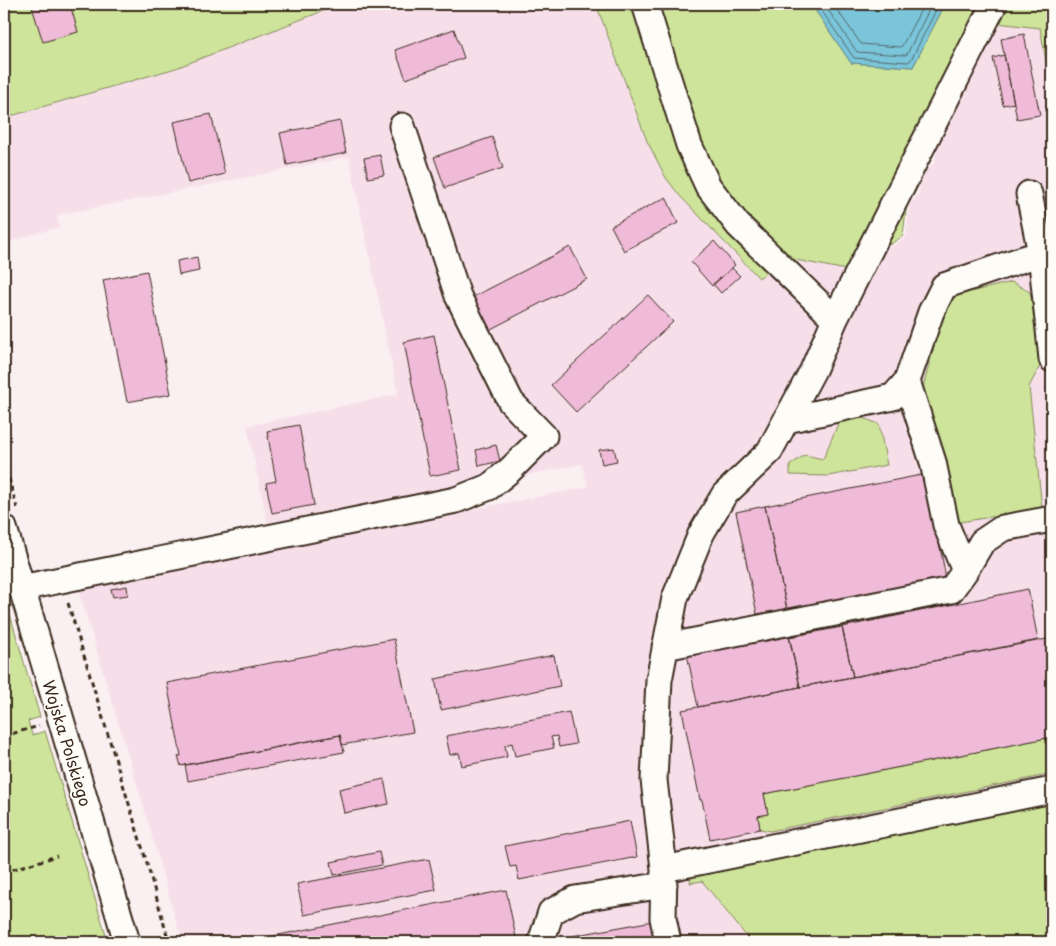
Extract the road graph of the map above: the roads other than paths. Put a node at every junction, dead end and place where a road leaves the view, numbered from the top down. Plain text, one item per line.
1 (645, 4) edge
2 (994, 4) edge
3 (402, 126) dead end
4 (1029, 194) dead end
5 (1041, 253) junction
6 (835, 319) junction
7 (1052, 359) edge
8 (908, 381) junction
9 (786, 420) junction
10 (1052, 519) edge
11 (10, 528) edge
12 (965, 571) junction
13 (22, 588) junction
14 (665, 647) junction
15 (1052, 790) edge
16 (664, 877) junction
17 (128, 942) edge
18 (541, 942) edge
19 (668, 942) edge

1 - 6 street
2 - 6 street
3 - 13 street
4 - 5 street
5 - 7 street
5 - 8 street
6 - 9 street
8 - 9 street
8 - 12 street
9 - 14 street
10 - 12 street
11 - 13 street, Wojska Polskiego
12 - 14 street
13 - 17 street, Wojska Polskiego
14 - 16 street
15 - 16 street
16 - 18 street
16 - 19 street

